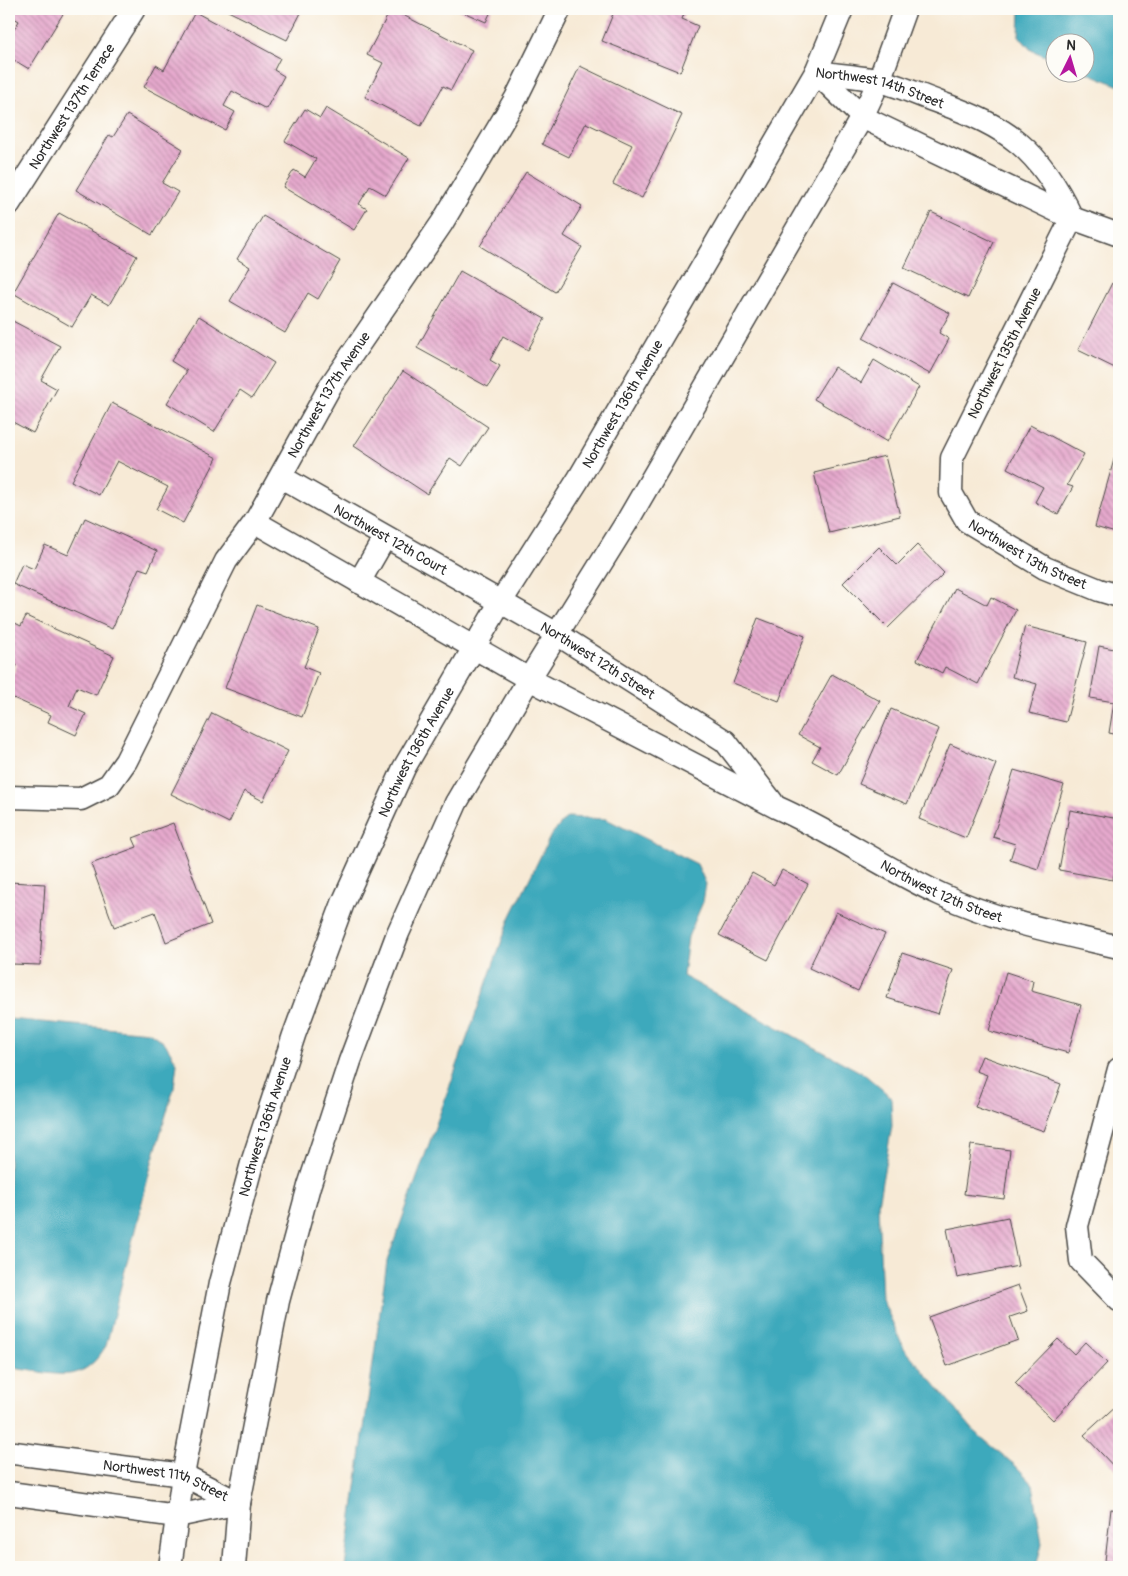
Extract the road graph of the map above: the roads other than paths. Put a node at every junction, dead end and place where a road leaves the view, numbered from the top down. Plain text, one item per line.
1 (134, 9) edge
2 (560, 9) edge
3 (842, 9) edge
4 (905, 9) edge
5 (816, 72) junction
6 (879, 81) junction
7 (862, 117) junction
8 (9, 204) edge
9 (1072, 218) junction
10 (1119, 235) edge
11 (281, 478) junction
12 (951, 493) joint
13 (255, 522) junction
14 (386, 537) junction
15 (359, 582) junction
16 (1119, 596) edge
17 (500, 603) junction
18 (557, 634) junction
19 (474, 648) junction
20 (529, 679) junction
21 (9, 797) edge
22 (776, 807) junction
23 (1119, 947) edge
24 (1119, 1069) edge
25 (1119, 1300) edge
26 (9, 1454) edge
27 (183, 1475) junction
28 (9, 1493) edge
29 (239, 1503) junction
30 (177, 1516) junction
31 (170, 1567) edge
32 (234, 1567) edge

1 - 8 street, Northwest 137th Terrace
2 - 11 street, Northwest 137th Avenue
3 - 5 street, Northwest 136th Avenue
4 - 6 street
5 - 6 street, Northwest 14th Street
5 - 7 street, Northwest 14th Street
5 - 17 street, Northwest 136th Avenue
6 - 7 street
6 - 9 street, Northwest 14th Street
7 - 9 street, Northwest 14th Street
7 - 18 street
9 - 10 street, Northwest 14th Street
9 - 12 street, Northwest 135th Avenue
11 - 13 street, Northwest 137th Avenue
11 - 14 street, Northwest 12th Court
12 - 16 street, Northwest 13th Street
13 - 15 street
13 - 21 street, Northwest 137th Avenue
14 - 15 street
14 - 17 street, Northwest 12th Court
15 - 19 street
17 - 18 street, Northwest 12th Street
17 - 19 street, Northwest 136th Avenue
18 - 20 street
18 - 22 street, Northwest 12th Street
19 - 20 street, Northwest 12th Street
19 - 27 street, Northwest 136th Avenue
20 - 22 street, Northwest 12th Street
20 - 29 street
22 - 23 street, Northwest 12th Street
24 - 25 street
26 - 27 street, Northwest 11th Street
27 - 29 street, Northwest 11th Street
27 - 30 street, Northwest 136th Avenue
28 - 30 street, Northwest 11th Street
29 - 30 street, Northwest 11th Street
29 - 32 street
30 - 31 street, Northwest 136th Avenue

